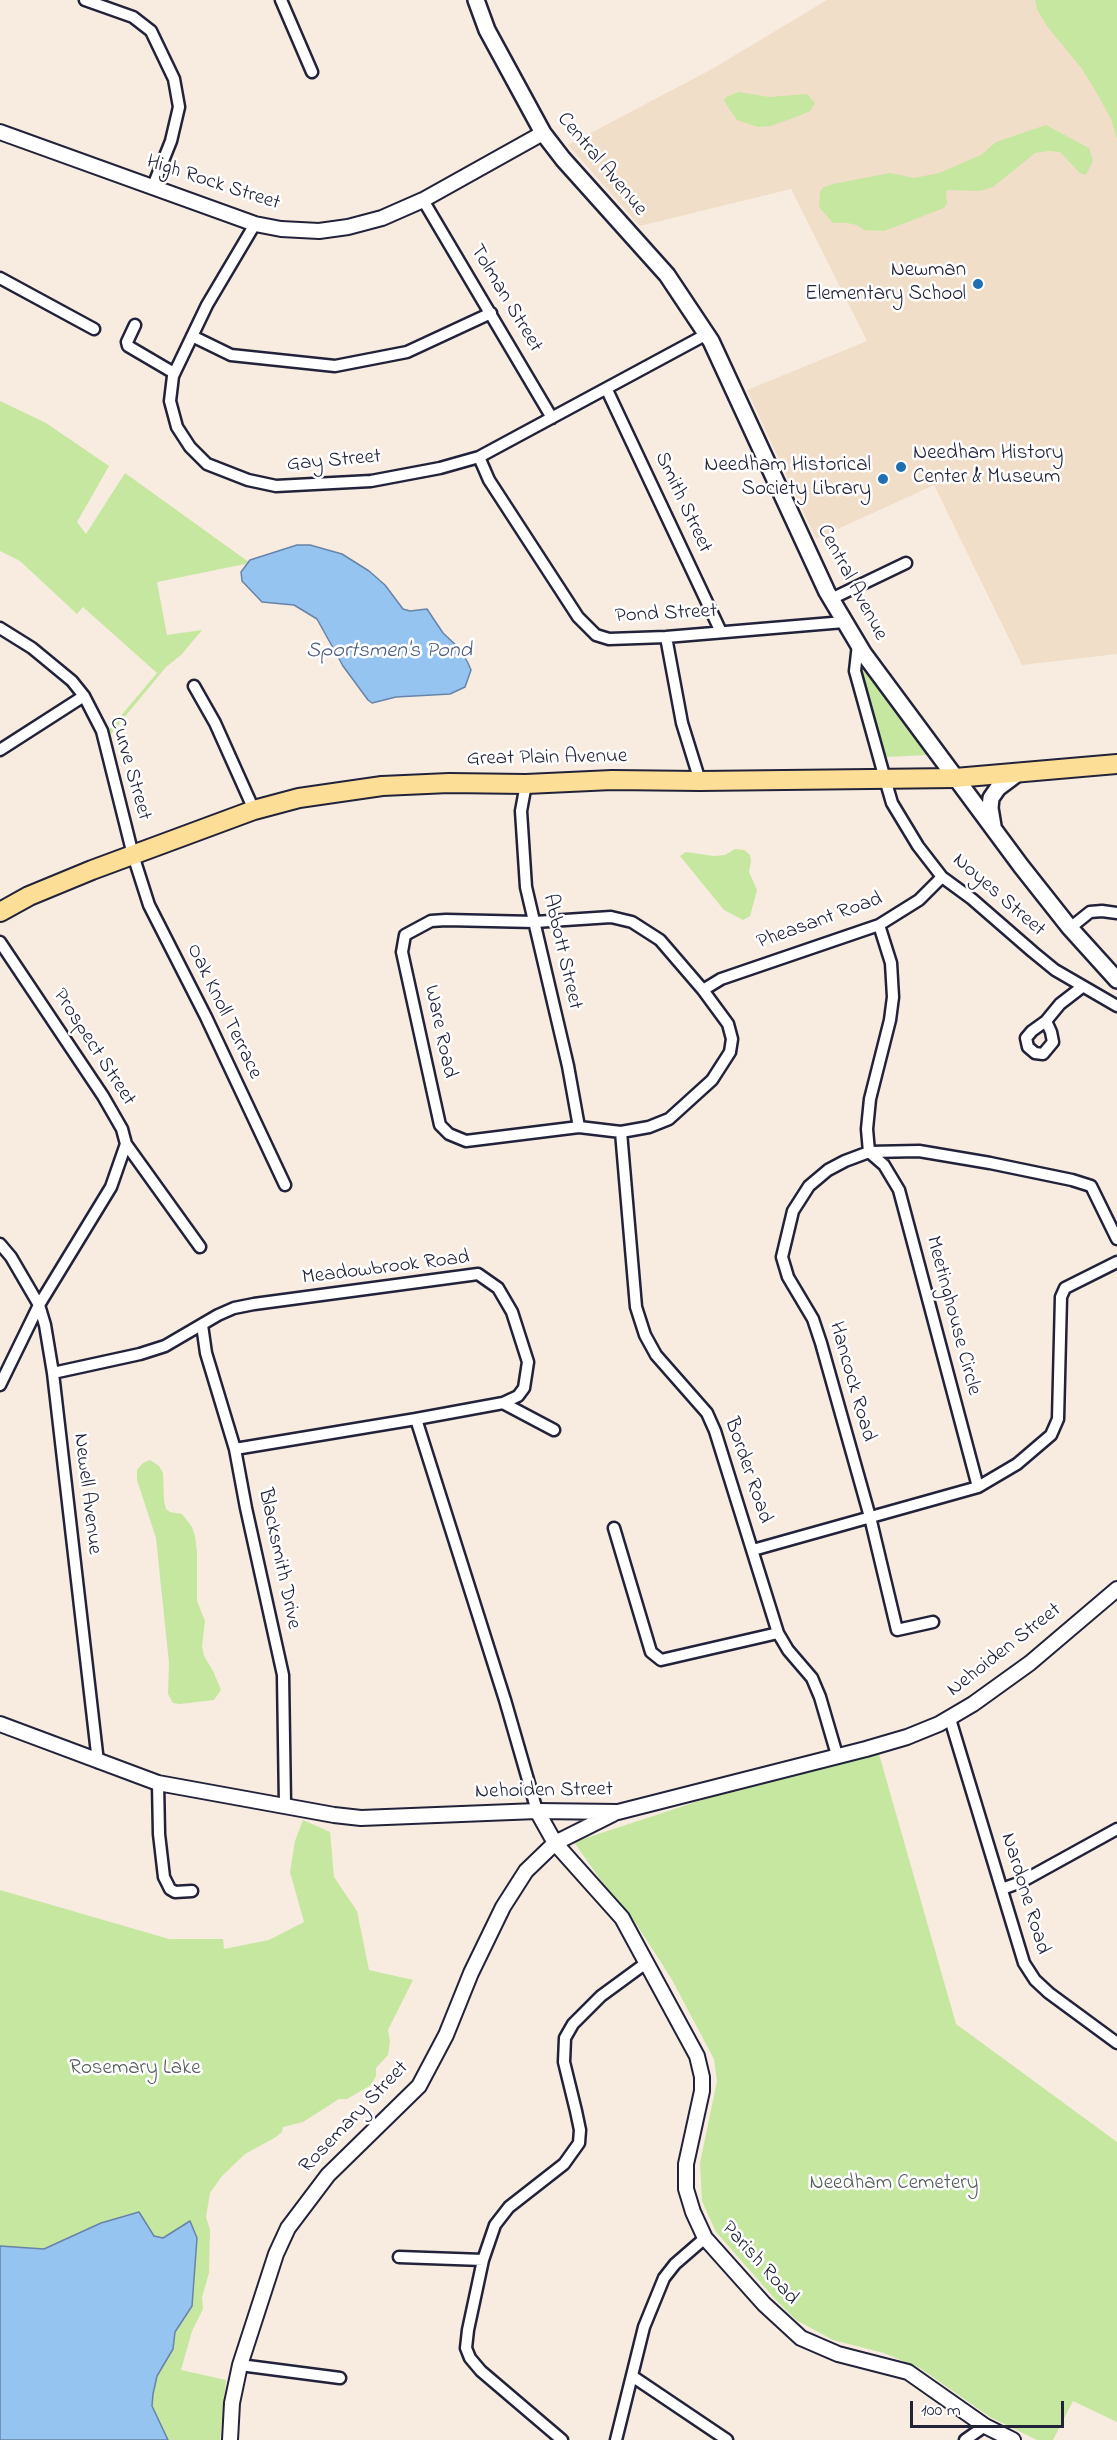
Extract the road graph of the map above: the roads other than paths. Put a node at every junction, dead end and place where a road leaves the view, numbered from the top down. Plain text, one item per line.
1 (85, 0) edge
2 (281, 0) edge
3 (476, 0) edge
4 (312, 72) dead end
5 (0, 132) edge
6 (543, 134) junction
7 (153, 186) junction
8 (423, 200) junction
9 (255, 224) junction
10 (0, 278) edge
11 (491, 313) junction
12 (135, 325) dead end
13 (94, 329) dead end
14 (707, 334) junction
15 (192, 336) junction
16 (174, 373) junction
17 (608, 390) junction
18 (552, 418) junction
19 (479, 457) junction
20 (906, 563) dead end
21 (831, 599) junction
22 (844, 622) junction
23 (0, 628) edge
24 (721, 632) junction
25 (666, 637) junction
26 (858, 644) junction
27 (194, 686) dead end
28 (84, 696) junction
29 (0, 750) edge
30 (1117, 764) edge
31 (1018, 773) junction
32 (955, 778) junction
33 (885, 779) junction
34 (700, 781) junction
35 (526, 784) junction
36 (254, 810) junction
37 (993, 829) junction
38 (133, 855) junction
39 (942, 877) junction
40 (0, 912) edge
41 (1117, 914) edge
42 (535, 922) junction
43 (879, 925) junction
44 (1070, 928) junction
45 (0, 942) edge
46 (1117, 981) edge
47 (1082, 987) junction
48 (703, 990) junction
49 (1117, 1006) edge
50 (1046, 1021) dead end
51 (579, 1127) junction
52 (621, 1132) junction
53 (126, 1144) junction
54 (869, 1152) junction
55 (285, 1185) dead end
56 (1117, 1239) edge
57 (0, 1244) edge
58 (200, 1247) dead end
59 (1117, 1262) edge
60 (39, 1305) junction
61 (202, 1325) junction
62 (53, 1373) junction
63 (0, 1385) edge
64 (502, 1403) junction
65 (416, 1419) junction
66 (554, 1430) dead end
67 (235, 1449) junction
68 (978, 1487) junction
69 (870, 1517) junction
70 (614, 1528) dead end
71 (753, 1550) junction
72 (1117, 1589) edge
73 (933, 1622) dead end
74 (778, 1633) junction
75 (950, 1719) junction
76 (0, 1724) edge
77 (837, 1755) junction
78 (98, 1762) junction
79 (158, 1783) junction
80 (285, 1805) junction
81 (537, 1811) junction
82 (618, 1812) junction
83 (1117, 1829) edge
84 (555, 1843) junction
85 (1002, 1889) junction
86 (192, 1891) dead end
87 (646, 1963) junction
88 (1117, 2043) edge
89 (705, 2238) junction
90 (399, 2258) dead end
91 (483, 2260) junction
92 (240, 2365) junction
93 (632, 2376) junction
94 (340, 2378) dead end
95 (985, 2426) junction
96 (230, 2440) edge
97 (562, 2440) edge
98 (616, 2440) edge
99 (727, 2440) edge
100 (965, 2440) edge
101 (1013, 2440) edge

1 - 7 street
2 - 4 street
3 - 6 main road, Central Avenue
5 - 7 street, High Rock Street
6 - 8 street, High Rock Street
6 - 14 main road, Central Avenue
7 - 9 street, High Rock Street
8 - 9 street, High Rock Street
8 - 11 street, Tolman Street
9 - 15 street, Gay Street
10 - 13 street
11 - 15 street
11 - 18 street, Tolman Street
12 - 16 street
14 - 17 street, Gay Street
14 - 21 main road, Central Avenue
15 - 16 street, Gay Street
16 - 19 street, Gay Street
17 - 18 street, Gay Street
17 - 24 street, Smith Street
18 - 19 street, Gay Street
19 - 25 street, Pond Street
20 - 21 street
21 - 22 main road, Central Avenue
22 - 24 street, Pond Street
22 - 26 main road, Central Avenue
23 - 28 street, Curve Street
24 - 25 street, Pond Street
25 - 34 street
26 - 32 main road, Central Avenue
26 - 33 street, Noyes Street
27 - 36 street
28 - 29 street
28 - 38 street, Curve Street
30 - 31 main road, Great Plain Avenue
31 - 32 main road, Great Plain Avenue
31 - 37 main road
32 - 33 main road, Great Plain Avenue
32 - 37 main road, Central Avenue
33 - 34 main road, Great Plain Avenue
33 - 39 street, Noyes Street
34 - 35 main road, Great Plain Avenue
35 - 36 main road, Great Plain Avenue
35 - 42 street, Abbott Street
36 - 38 main road, Great Plain Avenue
37 - 44 main road, Central Avenue
38 - 40 main road, Great Plain Avenue
38 - 55 street, Oak Knoll Terrace
39 - 43 street, Pheasant Road
39 - 47 street, Noyes Street
41 - 44 street
42 - 48 street
42 - 51 street, Abbott Street
42 - 51 street, Ware Road
43 - 48 street, Pheasant Road
43 - 54 street
44 - 46 main road, Central Avenue
45 - 53 street, Prospect Street
47 - 49 street, Noyes Street
47 - 50 street
48 - 52 street
51 - 52 street
52 - 71 street, Border Road
53 - 58 street, Prospect Street
53 - 60 street
54 - 56 street
54 - 68 street, Meetinghouse Circle
54 - 69 street, Hancock Road
57 - 60 street, Newell Avenue
59 - 68 street
60 - 62 street, Newell Avenue
60 - 63 street
61 - 62 street, Meadowbrook Road
61 - 64 street, Meadowbrook Road
61 - 67 street, Blacksmith Drive
62 - 78 street, Newell Avenue
64 - 65 street, Meadowbrook Road
64 - 66 street
65 - 67 street, Meadowbrook Road
65 - 81 street
67 - 80 street, Blacksmith Drive
68 - 69 street
69 - 71 street
69 - 73 street, Hancock Road
70 - 74 street
71 - 74 street, Border Road
72 - 75 street, Nehoiden Street
74 - 77 street, Border Road
75 - 77 street, Nehoiden Street
75 - 85 street, Nardone Road
76 - 78 street, Nehoiden Street
77 - 82 street, Nehoiden Street
78 - 79 street, Nehoiden Street
79 - 80 street, Nehoiden Street
79 - 86 street
80 - 81 street, Nehoiden Street
81 - 82 street, Nehoiden Street
81 - 84 street, Parish Road
82 - 84 street, Rosemary Street
83 - 85 street
84 - 87 street, Parish Road
84 - 92 street, Rosemary Street
85 - 88 street, Nardone Road
87 - 89 street, Parish Road
87 - 91 street
89 - 93 street
89 - 95 street, Parish Road
90 - 91 street
91 - 97 street
92 - 94 street
92 - 96 street, Rosemary Street
93 - 98 street
93 - 99 street
95 - 100 street
95 - 101 street, Parish Road

